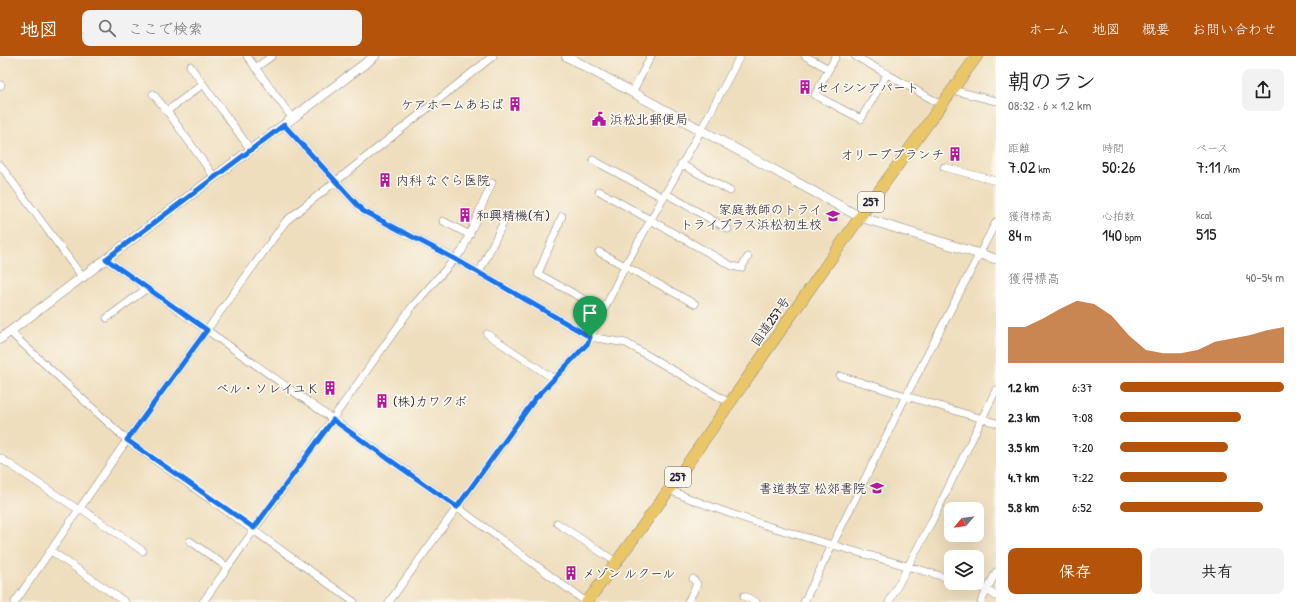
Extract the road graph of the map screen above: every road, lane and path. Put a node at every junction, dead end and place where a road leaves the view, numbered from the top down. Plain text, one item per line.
1 (247, 56) edge
2 (272, 56) edge
3 (493, 56) edge
4 (651, 56) edge
5 (740, 56) edge
6 (805, 56) edge
7 (836, 56) edge
8 (856, 56) edge
9 (372, 57) edge
10 (974, 57) edge
11 (571, 58) edge
12 (190, 66) dead end
13 (255, 68) junction
14 (829, 69) junction
15 (887, 74) junction
16 (203, 84) junction
17 (952, 90) junction
18 (632, 93) junction
19 (153, 94) dead end
20 (996, 101) edge
21 (942, 105) junction
22 (167, 111) junction
23 (293, 119) junction
24 (284, 125) junction
25 (701, 130) junction
26 (251, 150) junction
27 (593, 160) dead end
28 (682, 164) junction
29 (1, 167) edge
30 (944, 167) dead end
31 (215, 178) junction
32 (996, 181) edge
33 (335, 182) junction
34 (492, 183) dead end
35 (599, 191) dead end
36 (730, 191) dead end
37 (663, 195) junction
38 (507, 215) dead end
39 (562, 216) dead end
40 (860, 217) junction
41 (650, 220) junction
42 (443, 221) dead end
43 (996, 222) edge
44 (728, 229) dead end
45 (470, 236) junction
46 (600, 252) dead end
47 (979, 254) junction
48 (748, 257) dead end
49 (106, 259) junction
50 (455, 259) junction
51 (996, 259) edge
52 (625, 266) junction
53 (479, 273) junction
54 (83, 278) junction
55 (146, 289) junction
56 (695, 304) dead end
57 (604, 310) junction
58 (107, 318) dead end
59 (207, 330) junction
60 (10, 332) junction
61 (487, 334) dead end
62 (590, 337) junction
63 (0, 339) edge
64 (840, 376) dead end
65 (554, 379) junction
66 (996, 390) edge
67 (906, 396) junction
68 (730, 403) junction
69 (982, 419) junction
70 (333, 420) junction
71 (996, 423) edge
72 (127, 440) junction
73 (0, 458) edge
74 (669, 490) junction
75 (457, 507) junction
76 (80, 509) junction
77 (557, 523) dead end
78 (254, 528) junction
79 (190, 540) dead end
80 (833, 545) junction
81 (52, 551) junction
82 (143, 551) dead end
83 (616, 562) junction
84 (907, 565) junction
85 (227, 567) junction
86 (996, 572) edge
87 (944, 577) edge
88 (694, 579) dead end
89 (984, 589) edge
90 (987, 590) junction
91 (744, 596) dead end
92 (996, 596) edge
93 (116, 599) edge
94 (15, 602) edge
95 (125, 602) edge
96 (203, 602) edge
97 (354, 602) edge
98 (389, 602) edge
99 (586, 602) edge
100 (688, 602) edge
101 (756, 602) edge
102 (804, 602) edge
103 (889, 602) edge
104 (981, 602) edge

1 - 13 street
2 - 13 street
3 - 33 street
4 - 18 street
5 - 25 street
6 - 14 street
7 - 14 street
8 - 15 street
9 - 23 street
10 - 17 highway, 国道257号 / 257
11 - 18 street
12 - 16 street
13 - 23 street
14 - 15 street
15 - 21 street
16 - 22 street
16 - 26 street
17 - 20 street
17 - 21 highway, 国道257号 / 257
18 - 25 street
19 - 22 street
21 - 40 highway, 国道257号 / 257
22 - 31 street
23 - 24 street
24 - 26 street
24 - 33 street
25 - 28 street
25 - 40 street
26 - 31 street
27 - 37 street
28 - 36 street
28 - 37 street
29 - 54 street
30 - 32 street
31 - 49 street
33 - 50 street
33 - 59 street
34 - 45 street
35 - 41 street
37 - 41 street
37 - 44 street
38 - 53 street
39 - 57 street
40 - 47 street
40 - 68 highway, 国道257号 / 257
41 - 48 street
41 - 52 street
42 - 45 street
43 - 47 street
45 - 50 street
46 - 52 street
47 - 51 street
47 - 67 street
49 - 54 street
49 - 55 street
50 - 53 street
50 - 70 street
52 - 56 street
52 - 57 street
53 - 62 street
54 - 60 street
55 - 58 street
55 - 59 street
57 - 62 street
59 - 70 street
59 - 72 street
60 - 63 street
60 - 72 street
61 - 65 street
62 - 65 street
62 - 68 street
64 - 67 street
65 - 75 street
66 - 69 street
67 - 69 street
67 - 80 street
68 - 74 highway, 国道257号 / 257
69 - 71 street
69 - 84 street
70 - 75 street
70 - 78 street
72 - 76 street
72 - 78 street
73 - 76 street
74 - 80 street
74 - 83 highway, 国道257号 / 257
75 - 98 street
75 - 99 street
76 - 81 street
76 - 82 street
77 - 83 street
78 - 85 street
78 - 97 street
79 - 85 street
80 - 84 street
80 - 102 street
81 - 93 street
81 - 94 street
83 - 99 highway, 国道257号 / 257
84 - 87 street
84 - 103 street
85 - 96 street
86 - 90 street
88 - 100 street
89 - 90 street
90 - 92 street
90 - 104 street
91 - 101 street
93 - 95 street

